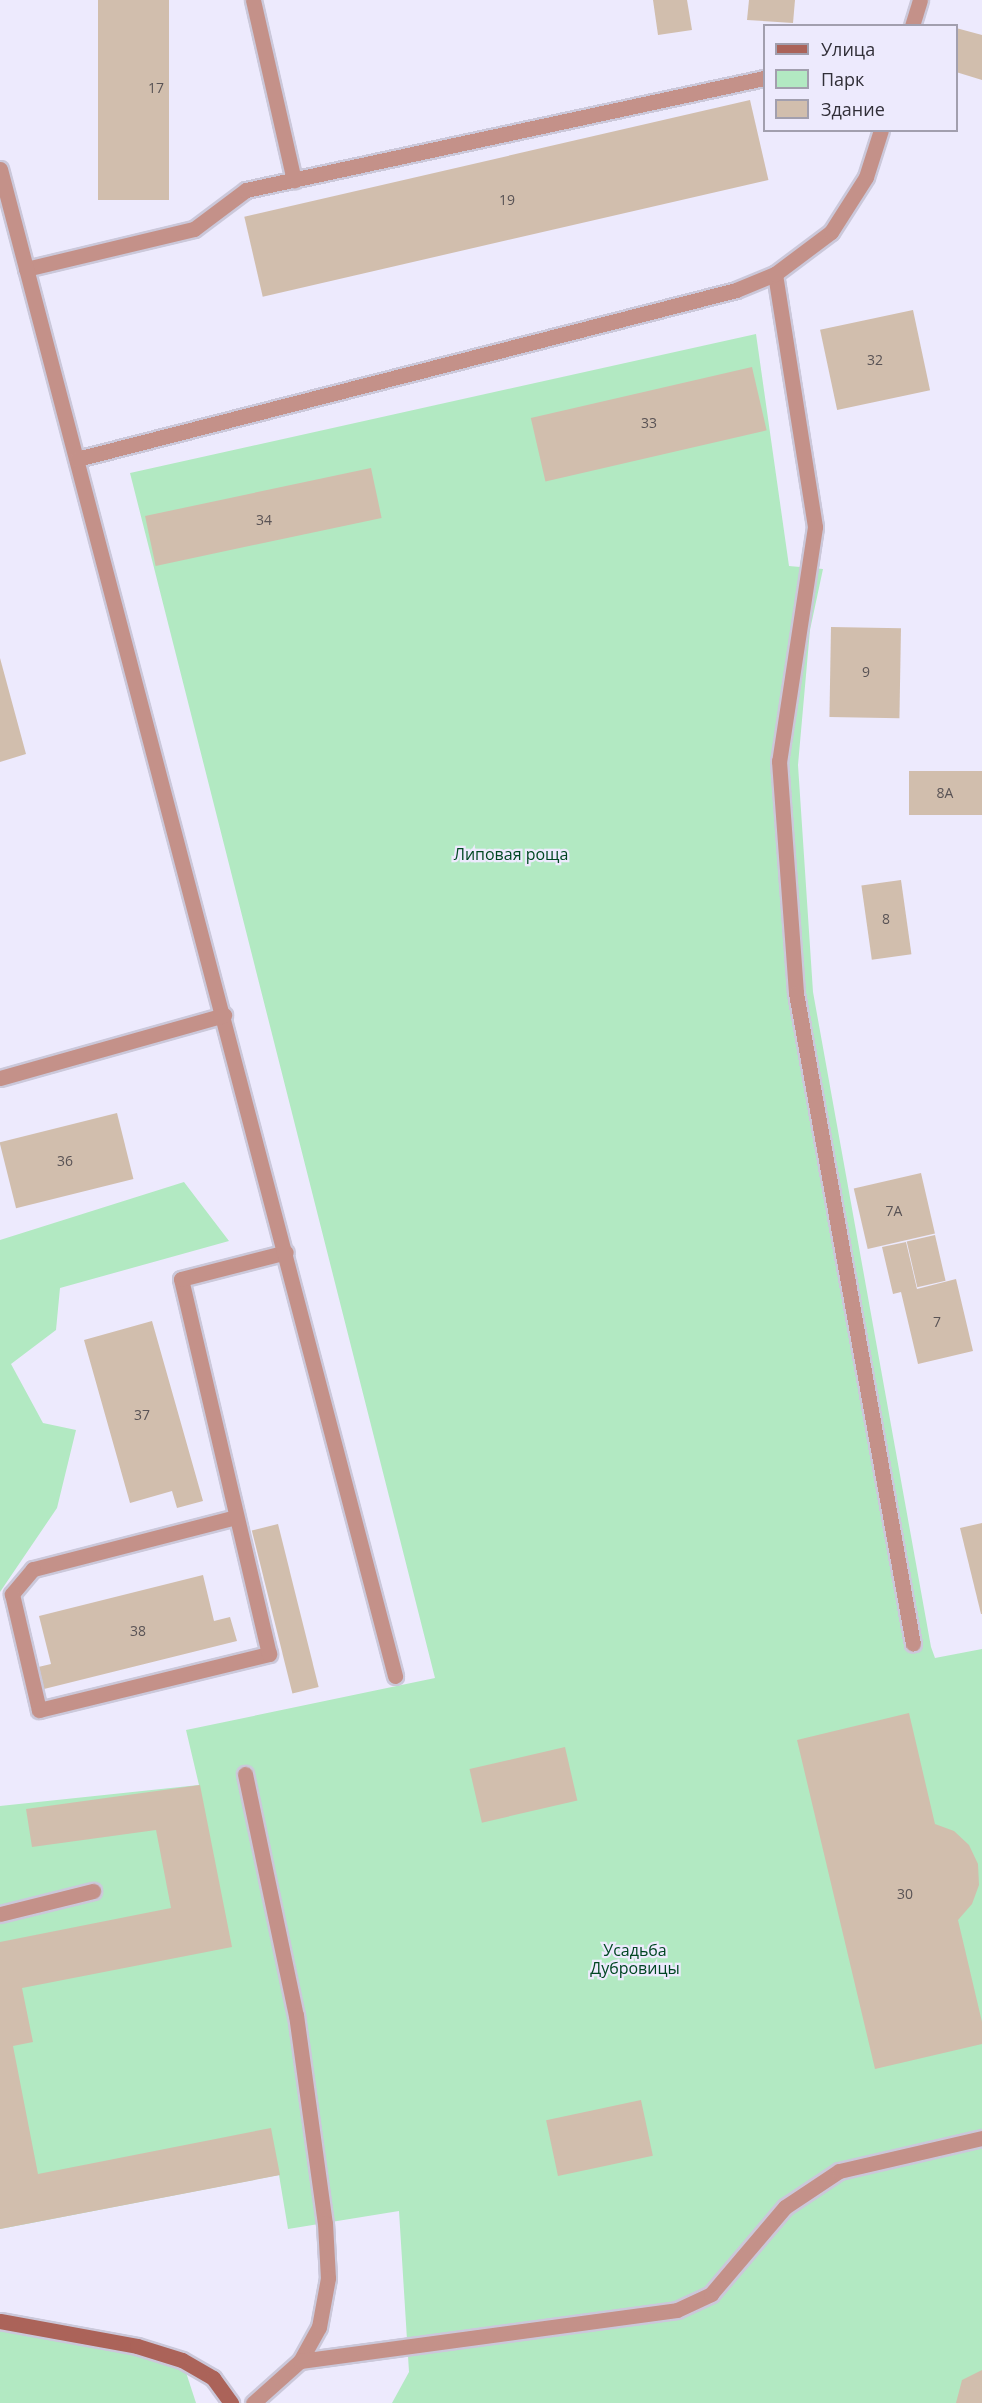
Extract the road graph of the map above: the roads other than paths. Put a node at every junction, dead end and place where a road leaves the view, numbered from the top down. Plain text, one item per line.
1 (253, 0) edge
2 (920, 0) edge
3 (913, 24) edge
4 (763, 78) edge
5 (879, 132) edge
6 (0, 169) edge
7 (294, 180) junction
8 (26, 269) junction
9 (775, 274) junction
10 (77, 459) junction
11 (224, 1016) junction
12 (0, 1078) edge
13 (286, 1252) junction
14 (237, 1517) junction
15 (913, 1644) dead end
16 (395, 1676) dead end
17 (245, 1774) dead end
18 (93, 1891) dead end
19 (0, 1914) edge
20 (982, 2138) edge
21 (0, 2322) edge
22 (300, 2361) junction
23 (231, 2403) edge
24 (253, 2403) edge

1 - 7 street
2 - 3 street
4 - 7 street
5 - 9 street
6 - 8 street
7 - 8 street
8 - 10 street
9 - 10 street
9 - 15 street
10 - 11 street
11 - 12 street
11 - 13 street
13 - 14 street
13 - 16 street
14 - 14 street
17 - 22 street
18 - 19 street
20 - 22 street
21 - 23 main road
22 - 24 street

